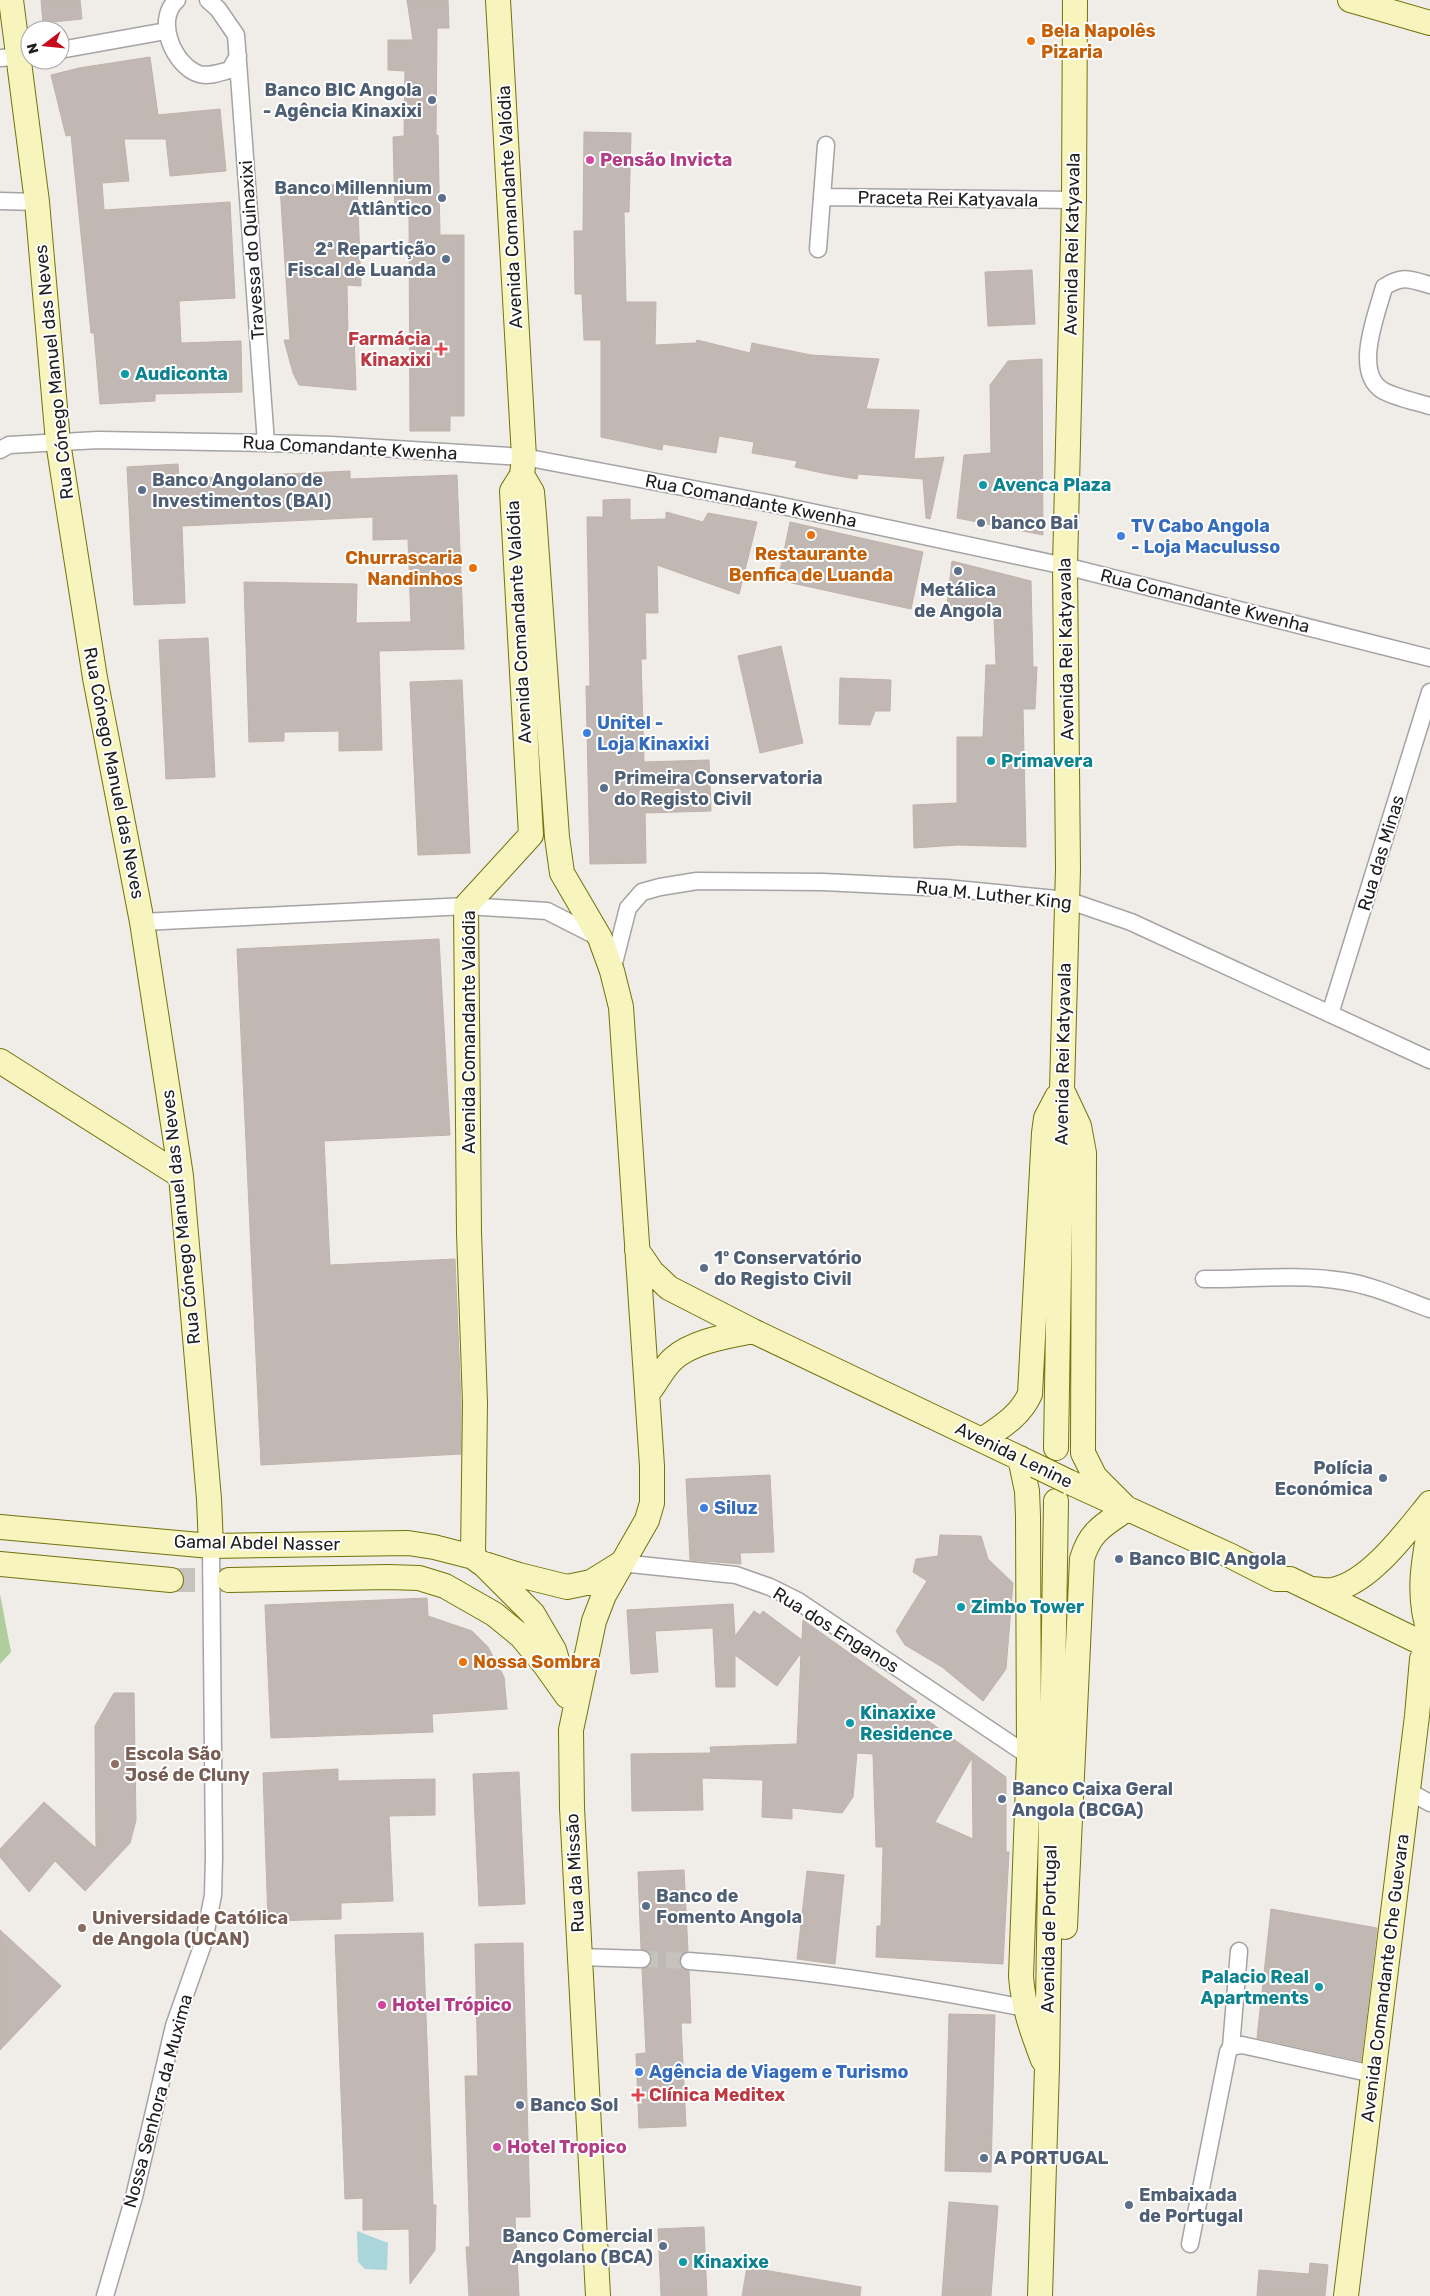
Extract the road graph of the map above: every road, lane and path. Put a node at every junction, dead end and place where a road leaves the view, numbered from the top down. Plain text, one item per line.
1 (11, 0) edge
2 (177, 0) edge
3 (208, 0) edge
4 (498, 0) edge
5 (1075, 0) edge
6 (1350, 0) edge
7 (1430, 23) edge
8 (166, 31) junction
9 (70, 48) edge
10 (238, 56) junction
11 (16, 57) edge
12 (826, 145) dead end
13 (822, 197) junction
14 (1074, 200) junction
15 (0, 201) edge
16 (37, 202) junction
17 (818, 249) dead end
18 (1430, 285) edge
19 (1430, 406) edge
20 (58, 442) junction
21 (266, 443) junction
22 (0, 450) edge
23 (523, 466) junction
24 (1065, 566) junction
25 (1430, 658) edge
26 (1430, 692) edge
27 (1067, 900) junction
28 (466, 906) junction
29 (142, 922) junction
30 (600, 938) junction
31 (612, 971) junction
32 (1330, 1014) junction
33 (1430, 1060) edge
34 (0, 1061) edge
35 (1062, 1089) junction
36 (181, 1176) junction
37 (637, 1250) junction
38 (1204, 1279) dead end
39 (1430, 1310) edge
40 (753, 1331) junction
41 (648, 1393) junction
42 (982, 1440) junction
43 (1056, 1448) dead end
44 (1028, 1462) junction
45 (652, 1466) joint
46 (1056, 1501) dead end
47 (1430, 1503) edge
48 (1127, 1509) junction
49 (0, 1516) edge
50 (0, 1527) edge
51 (1430, 1527) edge
52 (211, 1538) junction
53 (477, 1560) junction
54 (621, 1563) junction
55 (0, 1564) edge
56 (1276, 1579) junction
57 (171, 1580) tunnel mouth
58 (229, 1580) tunnel mouth
59 (1311, 1589) junction
60 (1430, 1634) edge
61 (1427, 1656) edge
62 (567, 1696) junction
63 (571, 1730) junction
64 (1029, 1756) junction
65 (1408, 1791) junction
66 (1430, 1803) edge
67 (1240, 1951) dead end
68 (579, 1957) junction
69 (642, 1960) tunnel mouth
70 (688, 1961) tunnel mouth
71 (1025, 2008) junction
72 (1230, 2047) junction
73 (1047, 2067) junction
74 (1373, 2074) junction
75 (1190, 2244) dead end
76 (105, 2296) edge
77 (598, 2296) edge
78 (1040, 2296) edge
79 (1346, 2296) edge

1 - 11 main road, Rua Cónego Manuel das Neves
2 - 8 street
3 - 10 street, Travessa do Quinaxixi
4 - 23 main road, Avenida Comandante Valódia
5 - 14 main road, Avenida Rei Katyavala
6 - 7 main road
8 - 9 street
8 - 10 street
10 - 21 street, Travessa do Quinaxixi
11 - 16 main road, Rua Cónego Manuel das Neves
12 - 13 street
13 - 14 street, Praceta Rei Katyavala
13 - 17 street
14 - 24 main road, Avenida Rei Katyavala
15 - 16 street
16 - 20 main road, Rua Cónego Manuel das Neves
18 - 19 street
20 - 21 street, Rua Comandante Kwenha
20 - 22 street, Rua Comandante Kwenha
20 - 29 main road, Rua Cónego Manuel das Neves
21 - 23 street, Rua Comandante Kwenha
23 - 24 street, Rua Comandante Kwenha
23 - 28 main road, Avenida Comandante Valódia
23 - 30 main road, Avenida Comandante Valódia
24 - 25 street, Rua Comandante Kwenha
24 - 27 main road, Avenida Rei Katyavala
26 - 32 street, Rua das Minas
27 - 31 street, Rua M. Luther King
27 - 32 street, Rua M. Luther King
27 - 35 main road, Avenida Rei Katyavala
28 - 29 street
28 - 30 street
28 - 53 main road, Avenida Comandante Valódia
29 - 36 main road, Rua Cónego Manuel das Neves
30 - 31 main road, Avenida Comandante Valódia
31 - 37 main road, Avenida Comandante Valódia
32 - 33 street, Rua M. Luther King
34 - 36 main road
35 - 42 main road
35 - 43 main road, Avenida Rei Katyavala
35 - 48 main road
36 - 52 main road, Rua Cónego Manuel das Neves
37 - 40 main road, Avenida Lenine
37 - 41 main road, Avenida Comandante Valódia
38 - 39 street
40 - 41 main road
40 - 42 main road, Avenida Lenine
41 - 45 main road, Avenida Comandante Valódia
42 - 44 main road, Avenida Lenine
44 - 48 main road, Avenida Lenine, bridge
44 - 64 main road
45 - 54 main road, Rua da Missão
46 - 73 main road, Avenida de Portugal
47 - 59 main road
48 - 56 main road, Avenida Lenine
48 - 73 main road
49 - 52 main road, Gamal Abdel Nasser
50 - 52 main road, Gamal Abdel Nasser
51 - 60 main road
52 - 53 main road, Gamal Abdel Nasser
52 - 76 street, Nossa Senhora da Muxima
53 - 54 main road, Gamal Abdel Nasser
53 - 62 main road, Gamal Abdel Nasser
54 - 63 main road, Rua da Missão
54 - 64 street, Rua dos Enganos
55 - 57 main road
56 - 59 main road, Avenida Lenine
56 - 61 main road, Avenida Lenine
58 - 62 main road, Gamal Abdel Nasser
59 - 61 main road, Avenida Lenine
61 - 65 main road, Avenida Comandante Che Guevara
62 - 63 main road, Gamal Abdel Nasser
63 - 68 main road, Rua da Missão
64 - 71 main road
65 - 66 street
65 - 74 main road, Avenida Comandante Che Guevara
67 - 72 street
68 - 69 street
68 - 77 main road, Rua da Missão
70 - 71 street
71 - 73 main road
72 - 74 street
72 - 75 street
73 - 78 main road, Avenida de Portugal
74 - 79 main road, Avenida Comandante Che Guevara

